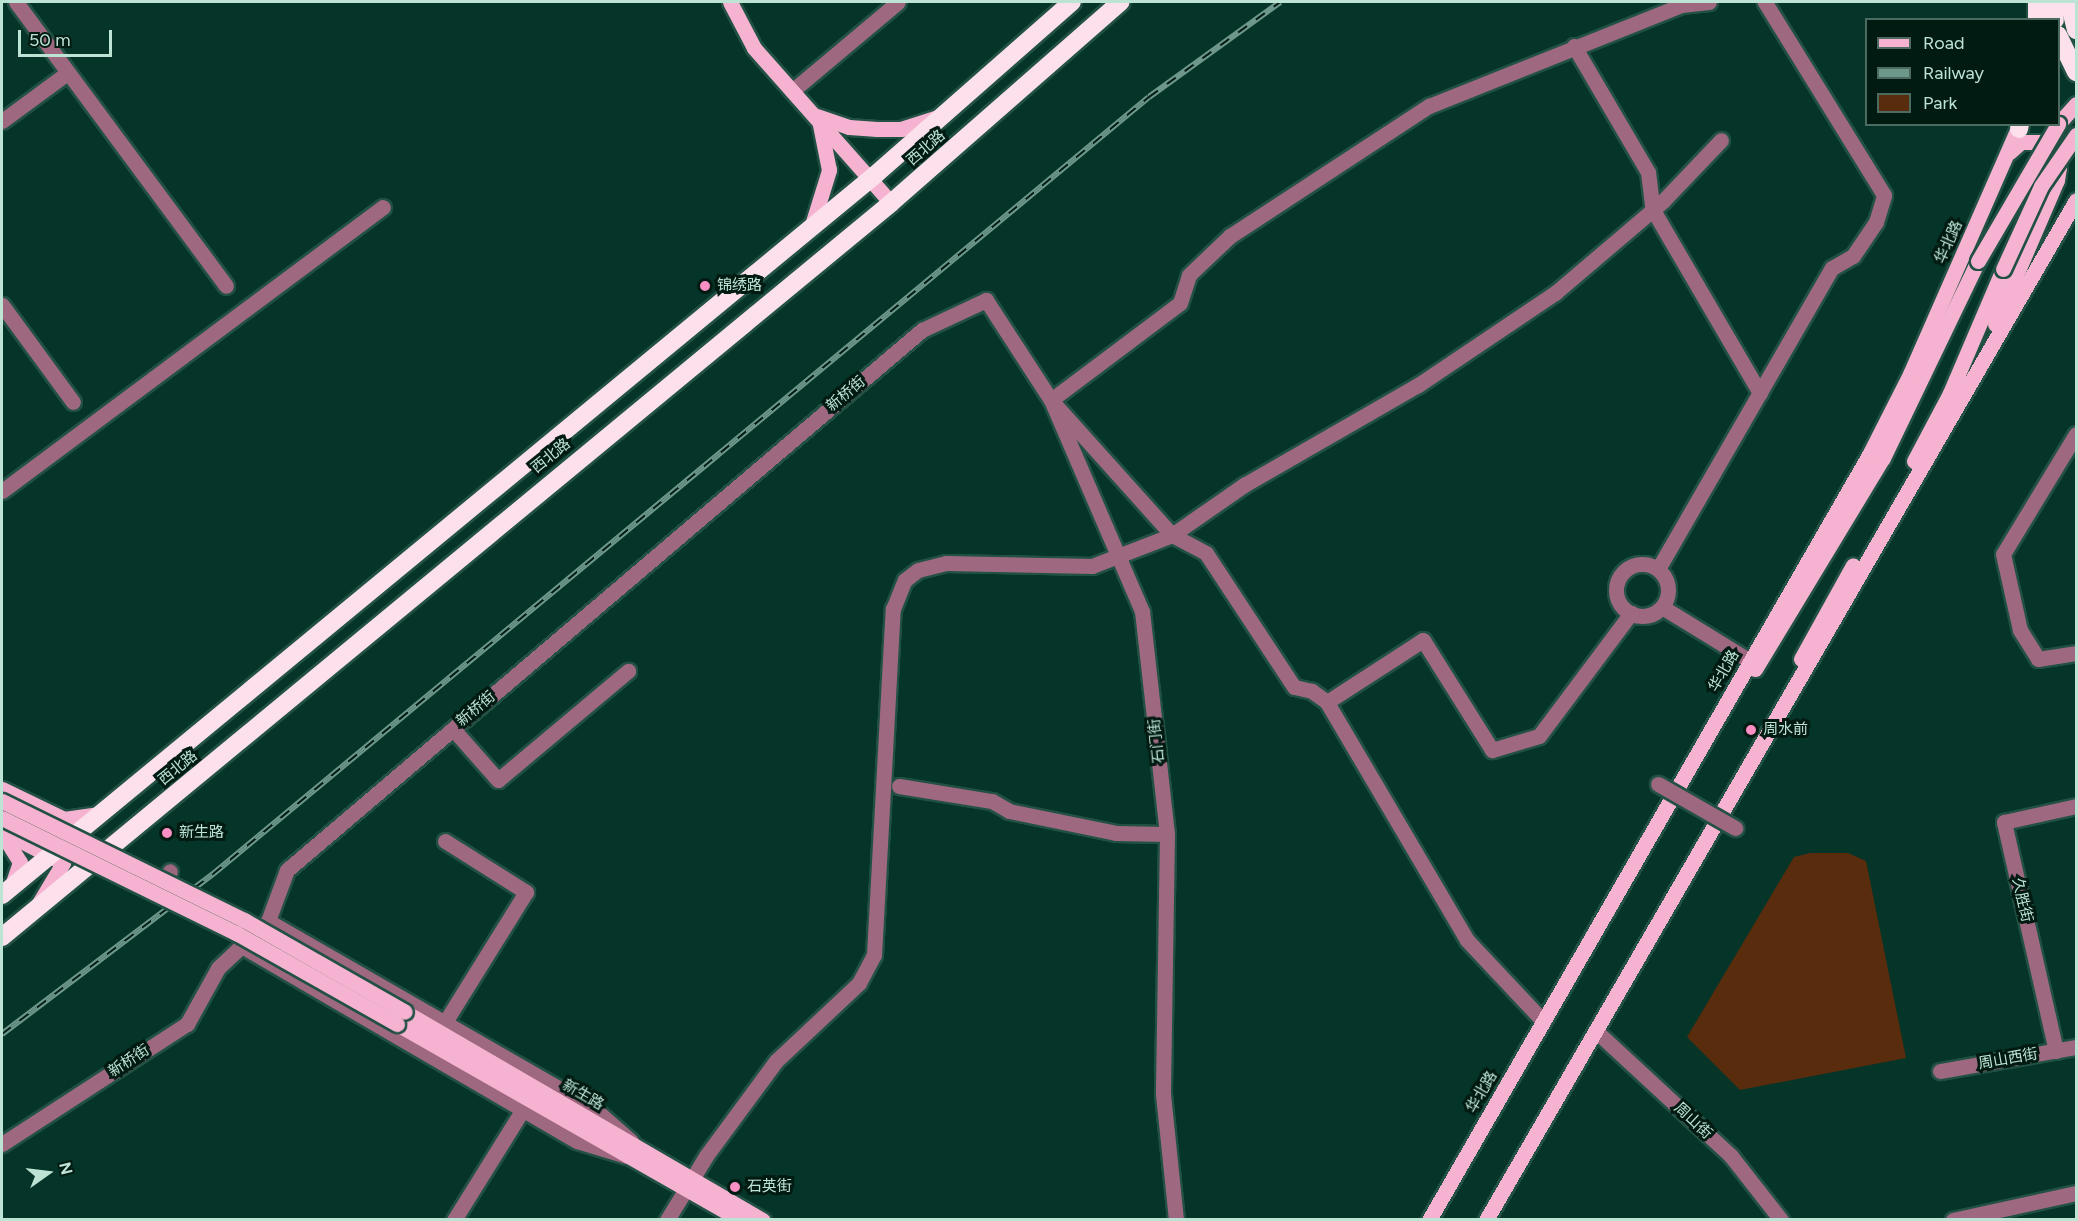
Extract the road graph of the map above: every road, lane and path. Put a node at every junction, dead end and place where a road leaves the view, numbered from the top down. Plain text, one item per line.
1 (16, 2) edge
2 (730, 2) edge
3 (898, 2) edge
4 (1072, 2) edge
5 (1121, 2) edge
6 (1709, 2) edge
7 (1765, 2) edge
8 (2037, 2) edge
9 (2058, 12) edge
10 (2076, 30) edge
11 (2060, 39) edge
12 (1574, 46) junction
13 (2076, 72) edge
14 (67, 73) junction
15 (792, 91) junction
16 (2076, 104) edge
17 (817, 116) junction
18 (942, 116) junction
19 (2, 121) edge
20 (2060, 122) edge
21 (2020, 126) edge
22 (2057, 126) edge
23 (2076, 135) edge
24 (1721, 140) dead end
25 (2006, 157) junction
26 (870, 178) junction
27 (2076, 200) edge
28 (891, 202) junction
29 (383, 207) dead end
30 (1653, 210) junction
31 (812, 225) junction
32 (226, 286) dead end
33 (986, 300) joint
34 (2, 305) edge
35 (1967, 390) junction
36 (1760, 393) junction
37 (1051, 400) junction
38 (73, 402) dead end
39 (2076, 434) edge
40 (2, 491) edge
41 (1172, 535) junction
42 (1119, 557) junction
43 (1658, 569) junction
44 (1662, 607) junction
45 (1631, 613) junction
46 (2076, 653) edge
47 (1750, 661) junction
48 (628, 671) dead end
49 (1327, 702) junction
50 (1785, 704) junction
51 (1723, 708) junction
52 (453, 729) junction
53 (1658, 784) dead end
54 (899, 786) dead end
55 (2, 789) edge
56 (2, 801) edge
57 (2076, 806) edge
58 (103, 812) junction
59 (2, 818) edge
60 (64, 819) junction
61 (1736, 828) dead end
62 (2, 832) edge
63 (1167, 834) junction
64 (78, 836) junction
65 (445, 841) dead end
66 (56, 859) junction
67 (81, 871) junction
68 (6, 891) edge
69 (37, 908) junction
70 (229, 908) dead end
71 (268, 921) junction
72 (2, 937) edge
73 (240, 945) junction
74 (401, 1018) junction
75 (1543, 1021) junction
76 (445, 1022) junction
77 (1596, 1031) junction
78 (2076, 1047) edge
79 (2056, 1051) junction
80 (1940, 1071) dead end
81 (523, 1109) junction
82 (2, 1144) edge
83 (634, 1152) junction
84 (689, 1184) junction
85 (2076, 1193) edge
86 (454, 1220) edge
87 (667, 1220) edge
88 (740, 1220) edge
89 (763, 1220) edge
90 (1176, 1220) edge
91 (1429, 1220) edge
92 (1486, 1220) edge
93 (1781, 1220) edge
94 (1953, 1220) edge

1 - 14 street
2 - 15 main road
3 - 15 street
4 - 18 highway, 西北路
5 - 28 highway, 西北路
6 - 12 street
7 - 36 street
8 - 9 highway
9 - 10 highway
11 - 13 highway
12 - 30 street
12 - 37 street
14 - 19 street
14 - 32 street
15 - 17 main road
16 - 20 main road
17 - 18 main road
17 - 26 main road
17 - 31 main road
18 - 26 highway, 西北路
21 - 25 main road, 华北路
22 - 51 main road, bridge
23 - 50 main road, bridge
24 - 30 street
25 - 35 main road
25 - 47 main road, 华北路
26 - 28 main road
26 - 31 highway, 西北路
27 - 35 main road
28 - 67 highway, 西北路
29 - 40 street
30 - 36 street
30 - 41 street
31 - 58 highway, 西北路
33 - 37 street, 石门街
33 - 52 street, 新桥街
34 - 38 street
35 - 50 main road
36 - 43 street
37 - 41 street
37 - 42 street, 石门街
39 - 46 street
41 - 42 street
41 - 49 street
42 - 63 street, 石门街
42 - 84 street
43 - 44 street
43 - 45 street
44 - 45 street
44 - 47 street
45 - 49 street
47 - 51 main road, 华北路
48 - 52 street
49 - 75 street
50 - 77 main road
51 - 75 main road, 华北路
52 - 71 street, 新桥街
53 - 61 street, bridge
54 - 63 street
55 - 60 main road
56 - 74 main road, 新生路, bridge
57 - 79 street, 久胜街
58 - 60 main road
58 - 64 highway, 西北路
59 - 74 main road, 新生路, bridge
60 - 64 main road
62 - 66 main road
62 - 68 main road
63 - 90 street, 石门街
64 - 66 highway, 西北路
64 - 70 street, bridge
65 - 76 street
66 - 67 main road
66 - 68 highway, 西北路
66 - 69 main road
67 - 69 highway, 西北路
69 - 72 highway, 西北路
71 - 73 street, 新桥街
71 - 76 street
73 - 81 street
73 - 82 street, 新桥街
74 - 83 main road, 新生路
75 - 91 main road, 华北路
76 - 83 street
77 - 92 main road
77 - 93 street, 周山街
78 - 79 street, 周山西街
79 - 80 street, 周山西街
81 - 83 street
81 - 86 street
83 - 84 main road, 新生路
84 - 87 street
84 - 88 main road, 新生路
84 - 89 main road, 新生路
85 - 94 street

